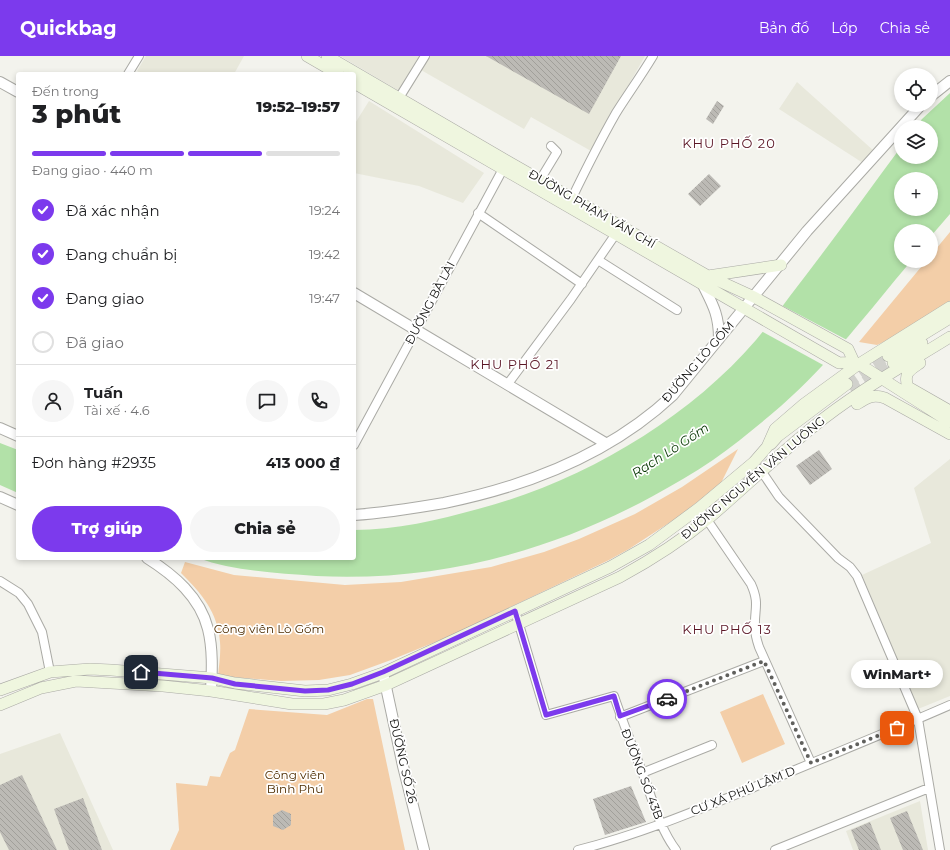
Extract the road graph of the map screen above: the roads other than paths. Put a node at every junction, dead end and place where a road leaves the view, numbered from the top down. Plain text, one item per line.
1 (139, 56) edge
2 (307, 56) edge
3 (327, 56) edge
4 (425, 56) edge
5 (653, 56) edge
6 (129, 72) edge
7 (335, 72) edge
8 (354, 72) edge
9 (356, 73) edge
10 (950, 81) edge
11 (0, 82) edge
12 (356, 84) edge
13 (938, 90) edge
14 (16, 91) edge
15 (399, 98) junction
16 (915, 112) edge
17 (551, 146) dead end
18 (505, 165) junction
19 (540, 180) junction
20 (572, 198) junction
21 (478, 213) junction
22 (615, 235) junction
23 (598, 260) junction
24 (781, 264) junction
25 (706, 280) junction
26 (582, 284) junction
27 (356, 294) edge
28 (754, 297) junction
29 (950, 307) edge
30 (744, 308) junction
31 (677, 310) dead end
32 (950, 318) edge
33 (950, 325) edge
34 (416, 329) junction
35 (950, 337) edge
36 (719, 339) junction
37 (950, 344) edge
38 (856, 363) junction
39 (883, 379) junction
40 (507, 385) junction
41 (950, 410) edge
42 (950, 422) edge
43 (0, 428) edge
44 (950, 434) edge
45 (16, 435) edge
46 (356, 441) edge
47 (607, 444) junction
48 (767, 447) junction
49 (775, 458) junction
50 (762, 472) junction
51 (0, 498) edge
52 (16, 504) edge
53 (699, 508) junction
54 (356, 515) edge
55 (708, 519) junction
56 (150, 560) edge
57 (0, 581) edge
58 (515, 611) junction
59 (519, 624) junction
60 (764, 661) junction
61 (50, 672) junction
62 (383, 672) junction
63 (212, 678) junction
64 (386, 685) junction
65 (0, 690) edge
66 (212, 691) junction
67 (0, 705) edge
68 (950, 705) edge
69 (620, 716) junction
70 (918, 719) junction
71 (712, 745) dead end
72 (811, 763) junction
73 (642, 773) junction
74 (929, 788) junction
75 (661, 824) junction
76 (605, 847) edge
77 (424, 850) edge
78 (578, 850) edge
79 (676, 850) edge
80 (775, 850) edge
81 (940, 850) edge

1 - 6 street
2 - 7 main road
3 - 8 main road, ĐƯỜNG PHẠM VĂN CHÍ
4 - 15 street
5 - 20 street
9 - 15 main road, ĐƯỜNG PHẠM VĂN CHÍ
10 - 13 street
11 - 14 street
12 - 18 main road, ĐƯỜNG PHẠM VĂN CHÍ
15 - 18 main road, ĐƯỜNG PHẠM VĂN CHÍ
16 - 24 street, ĐƯỜNG LÒ GỐM
17 - 19 street
18 - 19 main road, ĐƯỜNG PHẠM VĂN CHÍ
18 - 21 street, ĐƯỜNG BÀ LÀI
18 - 22 main road, ĐƯỜNG PHẠM VĂN CHÍ
19 - 20 main road, ĐƯỜNG PHẠM VĂN CHÍ
20 - 25 main road, ĐƯỜNG PHẠM VĂN CHÍ
21 - 26 street
21 - 34 street, ĐƯỜNG BÀ LÀI
22 - 23 street
22 - 25 main road, ĐƯỜNG PHẠM VĂN CHÍ
23 - 26 street
23 - 31 street
24 - 25 main road
24 - 28 street, ĐƯỜNG LÒ GỐM
25 - 28 main road, ĐƯỜNG PHẠM VĂN CHÍ
25 - 30 main road, ĐƯỜNG PHẠM VĂN CHÍ
25 - 36 street
26 - 40 street
27 - 34 street
28 - 30 street, ĐƯỜNG LÒ GỐM
28 - 38 main road, ĐƯỜNG PHẠM VĂN CHÍ
29 - 38 main road, ĐƯỜNG NGUYỄN VĂN LUÔNG
30 - 36 street, ĐƯỜNG LÒ GỐM
30 - 38 main road, ĐƯỜNG PHẠM VĂN CHÍ
32 - 33 main road
34 - 40 street
34 - 46 street, ĐƯỜNG BÀ LÀI
35 - 39 main road, ĐƯỜNG NGUYỄN VĂN LUÔNG
36 - 47 street, ĐƯỜNG LÒ GỐM
37 - 41 main road
38 - 39 main road
38 - 48 main road, ĐƯỜNG NGUYỄN VĂN LUÔNG
39 - 42 main road
39 - 49 main road, ĐƯỜNG NGUYỄN VĂN LUÔNG
40 - 47 street
43 - 45 street
44 - 49 main road
47 - 54 street, ĐƯỜNG LÒ GỐM
48 - 49 main road
48 - 53 main road, ĐƯỜNG NGUYỄN VĂN LUÔNG
49 - 50 main road, ĐƯỜNG NGUYỄN VĂN LUÔNG
50 - 55 main road, ĐƯỜNG NGUYỄN VĂN LUÔNG
50 - 70 street
51 - 52 street
53 - 55 street
53 - 58 main road, ĐƯỜNG NGUYỄN VĂN LUÔNG
55 - 59 main road, ĐƯỜNG NGUYỄN VĂN LUÔNG
55 - 60 street
56 - 63 street
57 - 61 street
58 - 59 street
58 - 62 main road, ĐƯỜNG NGUYỄN VĂN LUÔNG
59 - 64 main road, ĐƯỜNG NGUYỄN VĂN LUÔNG
59 - 69 street, ĐƯỜNG SỐ 43B
60 - 69 street
60 - 72 street
61 - 63 main road, ĐƯỜNG NGUYỄN VĂN LUÔNG
61 - 65 main road, ĐƯỜNG NGUYỄN VĂN LUÔNG
62 - 63 main road, ĐƯỜNG NGUYỄN VĂN LUÔNG
62 - 64 street, ĐƯỜNG SỐ 26
63 - 66 street
64 - 66 main road, ĐƯỜNG NGUYỄN VĂN LUÔNG
64 - 77 street, ĐƯỜNG SỐ 26
66 - 67 main road, ĐƯỜNG NGUYỄN VĂN LUÔNG
68 - 70 street, CƯ XÁ PHÚ LÂM D
69 - 73 street, ĐƯỜNG SỐ 43B
70 - 72 street, CƯ XÁ PHÚ LÂM D
70 - 74 street
71 - 73 street
72 - 75 street, CƯ XÁ PHÚ LÂM D
73 - 75 street, ĐƯỜNG SỐ 43B
74 - 80 street
74 - 81 street
75 - 76 street, CƯ XÁ PHÚ LÂM D
75 - 79 street, ĐƯỜNG SỐ 43B
76 - 78 street, CƯ XÁ PHÚ LÂM D

